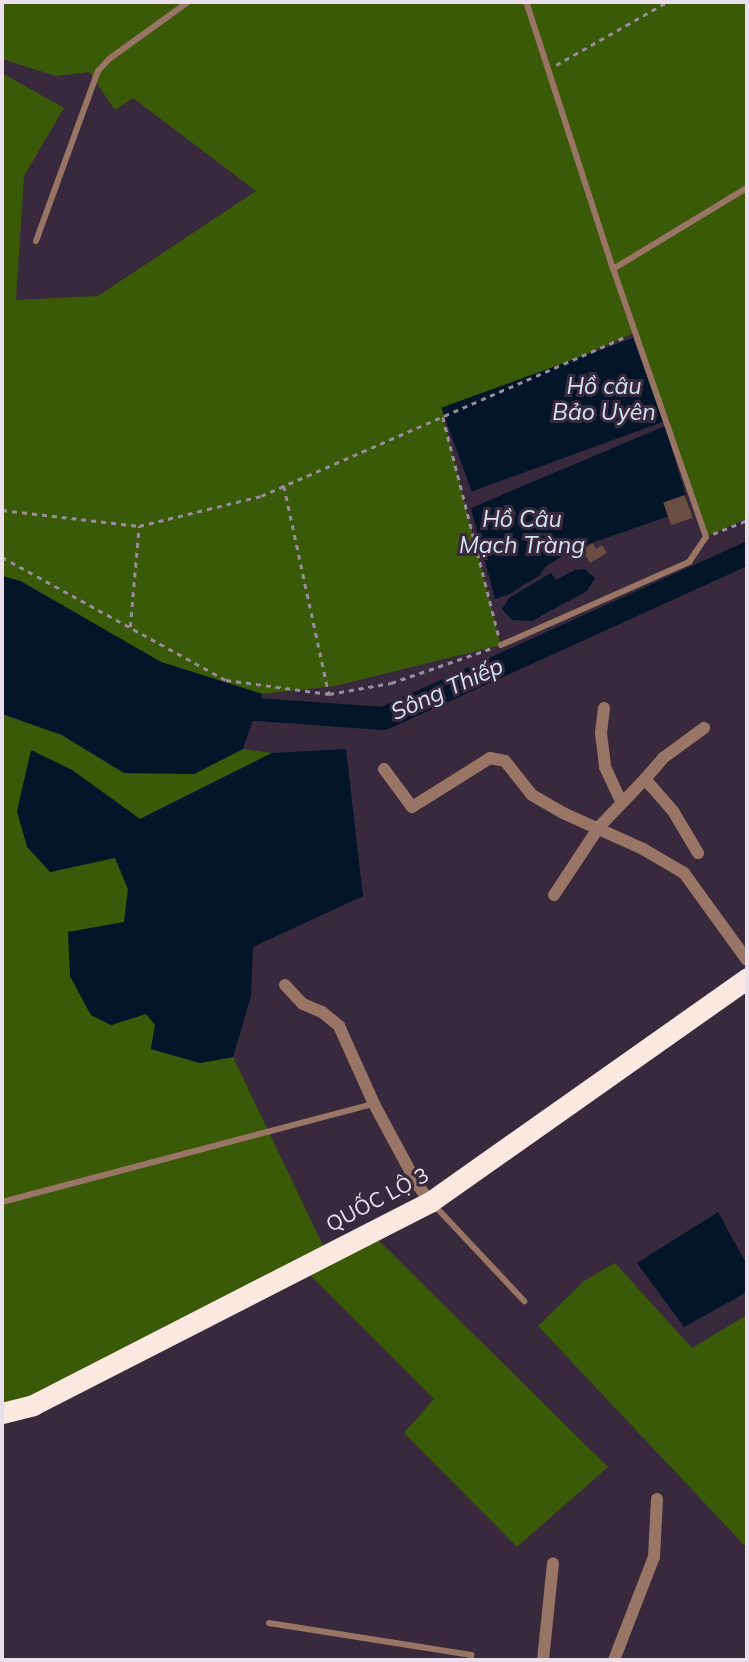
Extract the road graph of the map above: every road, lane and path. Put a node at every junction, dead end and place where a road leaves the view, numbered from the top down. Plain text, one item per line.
1 (188, 2) edge
2 (526, 2) edge
3 (667, 2) edge
4 (550, 69) junction
5 (747, 188) edge
6 (36, 241) dead end
7 (612, 269) junction
8 (634, 333) junction
9 (443, 417) junction
10 (284, 486) junction
11 (2, 510) edge
12 (747, 520) edge
13 (139, 526) junction
14 (706, 537) junction
15 (2, 557) edge
16 (130, 627) junction
17 (501, 645) junction
18 (329, 694) junction
19 (604, 708) dead end
20 (704, 727) dead end
21 (384, 769) dead end
22 (645, 779) junction
23 (621, 801) junction
24 (599, 827) junction
25 (698, 853) dead end
26 (554, 895) dead end
27 (747, 960) edge
28 (747, 978) edge
29 (285, 985) dead end
30 (374, 1104) junction
31 (2, 1202) edge
32 (430, 1202) junction
33 (524, 1301) dead end
34 (2, 1413) edge
35 (657, 1499) dead end
36 (552, 1564) dead end
37 (269, 1623) dead end
38 (471, 1660) edge
39 (543, 1660) edge
40 (614, 1660) edge

1 - 6 lane
2 - 4 lane
3 - 4 path
4 - 7 lane
5 - 7 lane
7 - 8 lane
8 - 9 path
8 - 14 lane
9 - 10 path
9 - 17 path
10 - 13 path
10 - 18 path
11 - 13 path
12 - 14 path
13 - 16 path
14 - 17 lane
15 - 16 path
16 - 18 path
17 - 18 path
19 - 23 street
20 - 22 street
21 - 24 street
22 - 23 street
22 - 25 street
23 - 24 street
24 - 26 street
24 - 27 street
28 - 32 highway, QUỐC LỘ 3
29 - 30 street
30 - 31 lane
30 - 32 street
32 - 33 lane
32 - 34 highway, QUỐC LỘ 3
35 - 40 street
36 - 39 street
37 - 38 lane

